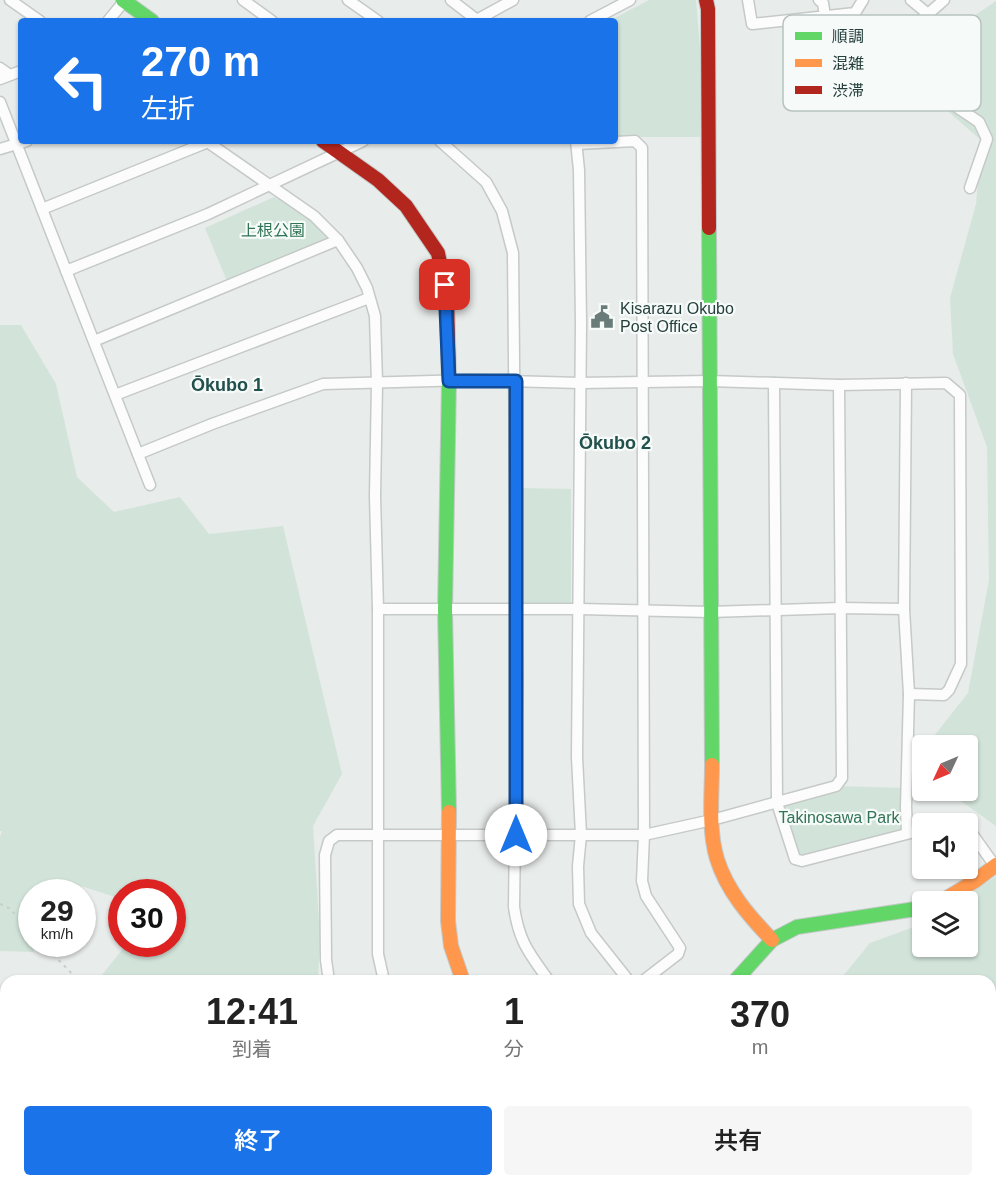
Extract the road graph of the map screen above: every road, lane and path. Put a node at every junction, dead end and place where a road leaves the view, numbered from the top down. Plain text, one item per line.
1 (10, 0) edge
2 (124, 0) edge
3 (243, 0) edge
4 (348, 0) edge
5 (451, 0) edge
6 (513, 0) edge
7 (630, 0) edge
8 (706, 0) edge
9 (748, 0) edge
10 (819, 0) edge
11 (863, 0) edge
12 (911, 0) edge
13 (944, 0) edge
14 (928, 14) joint
15 (825, 15) edge
16 (835, 15) edge
17 (36, 18) edge
18 (110, 18) edge
19 (148, 18) edge
20 (268, 18) edge
21 (374, 18) edge
22 (474, 18) edge
23 (480, 18) edge
24 (596, 18) edge
25 (783, 21) edge
26 (0, 68) edge
27 (10, 75) edge
28 (0, 102) edge
29 (963, 111) edge
30 (18, 136) edge
31 (618, 141) edge
32 (18, 144) edge
33 (22, 144) edge
34 (200, 144) edge
35 (211, 144) edge
36 (327, 144) edge
37 (357, 144) edge
38 (443, 144) edge
39 (576, 144) edge
40 (0, 149) edge
41 (340, 153) junction
42 (270, 186) junction
43 (970, 188) dead end
44 (42, 209) junction
45 (338, 240) junction
46 (66, 271) junction
47 (369, 298) junction
48 (94, 340) junction
49 (449, 381) junction
50 (516, 381) junction
51 (643, 381) junction
52 (710, 381) junction
53 (377, 383) junction
54 (580, 383) junction
55 (774, 383) junction
56 (906, 383) junction
57 (839, 385) junction
58 (115, 395) junction
59 (138, 454) junction
60 (150, 485) dead end
61 (841, 608) junction
62 (378, 609) junction
63 (515, 609) junction
64 (580, 609) junction
65 (904, 609) junction
66 (445, 610) junction
67 (643, 610) junction
68 (775, 610) junction
69 (710, 612) junction
70 (909, 694) junction
71 (777, 803) junction
72 (712, 820) junction
73 (912, 832) edge
74 (907, 833) junction
75 (450, 835) junction
76 (516, 835) junction
77 (581, 835) junction
78 (644, 835) junction
79 (377, 837) junction
80 (978, 842) edge
81 (995, 866) edge
82 (958, 891) edge
83 (0, 904) edge
84 (912, 910) edge
85 (18, 917) edge
86 (772, 940) junction
87 (56, 957) edge
88 (73, 975) edge
89 (328, 975) edge
90 (383, 975) edge
91 (461, 975) edge
92 (545, 975) edge
93 (623, 975) edge
94 (652, 975) edge
95 (740, 975) edge

1 - 17 street
2 - 18 street
2 - 19 street
3 - 20 street
4 - 21 street
5 - 22 street
6 - 23 street
7 - 24 street
8 - 52 street
9 - 25 street
10 - 15 street
11 - 16 street
12 - 14 street
13 - 14 street
26 - 27 street
28 - 30 street
29 - 43 street
31 - 51 street
32 - 40 street
33 - 44 street
34 - 44 street
35 - 42 street
36 - 41 street
37 - 41 street
38 - 50 street
39 - 54 street
41 - 42 street
41 - 49 street
42 - 45 street
42 - 46 street
44 - 46 street
45 - 47 street
45 - 48 street
46 - 48 street
47 - 53 street
47 - 58 street
48 - 58 street
49 - 50 street
49 - 53 street
49 - 66 street
50 - 54 street
50 - 63 street
51 - 52 street
51 - 54 street
51 - 67 street
52 - 55 street
52 - 69 street
53 - 59 street
53 - 62 street
54 - 64 street
55 - 57 street
55 - 68 street
56 - 57 street
56 - 65 street
56 - 70 street
57 - 61 street
58 - 59 street
59 - 60 street
61 - 65 street
61 - 68 street
61 - 71 street
62 - 66 street
62 - 79 street
63 - 64 street
63 - 66 street
63 - 76 street
64 - 67 street
64 - 77 street
65 - 70 street
66 - 75 street
67 - 69 street
67 - 78 street
68 - 69 street
68 - 71 street
69 - 72 street
70 - 74 street
71 - 72 street
71 - 74 street
72 - 78 street
72 - 86 street
73 - 74 street
75 - 76 street
75 - 79 street
75 - 91 street
76 - 77 street
76 - 92 street
77 - 78 street
77 - 93 street
78 - 94 street
79 - 89 street
79 - 90 street
80 - 81 street
81 - 82 street
83 - 85 path
84 - 86 street
86 - 95 street
87 - 88 path

